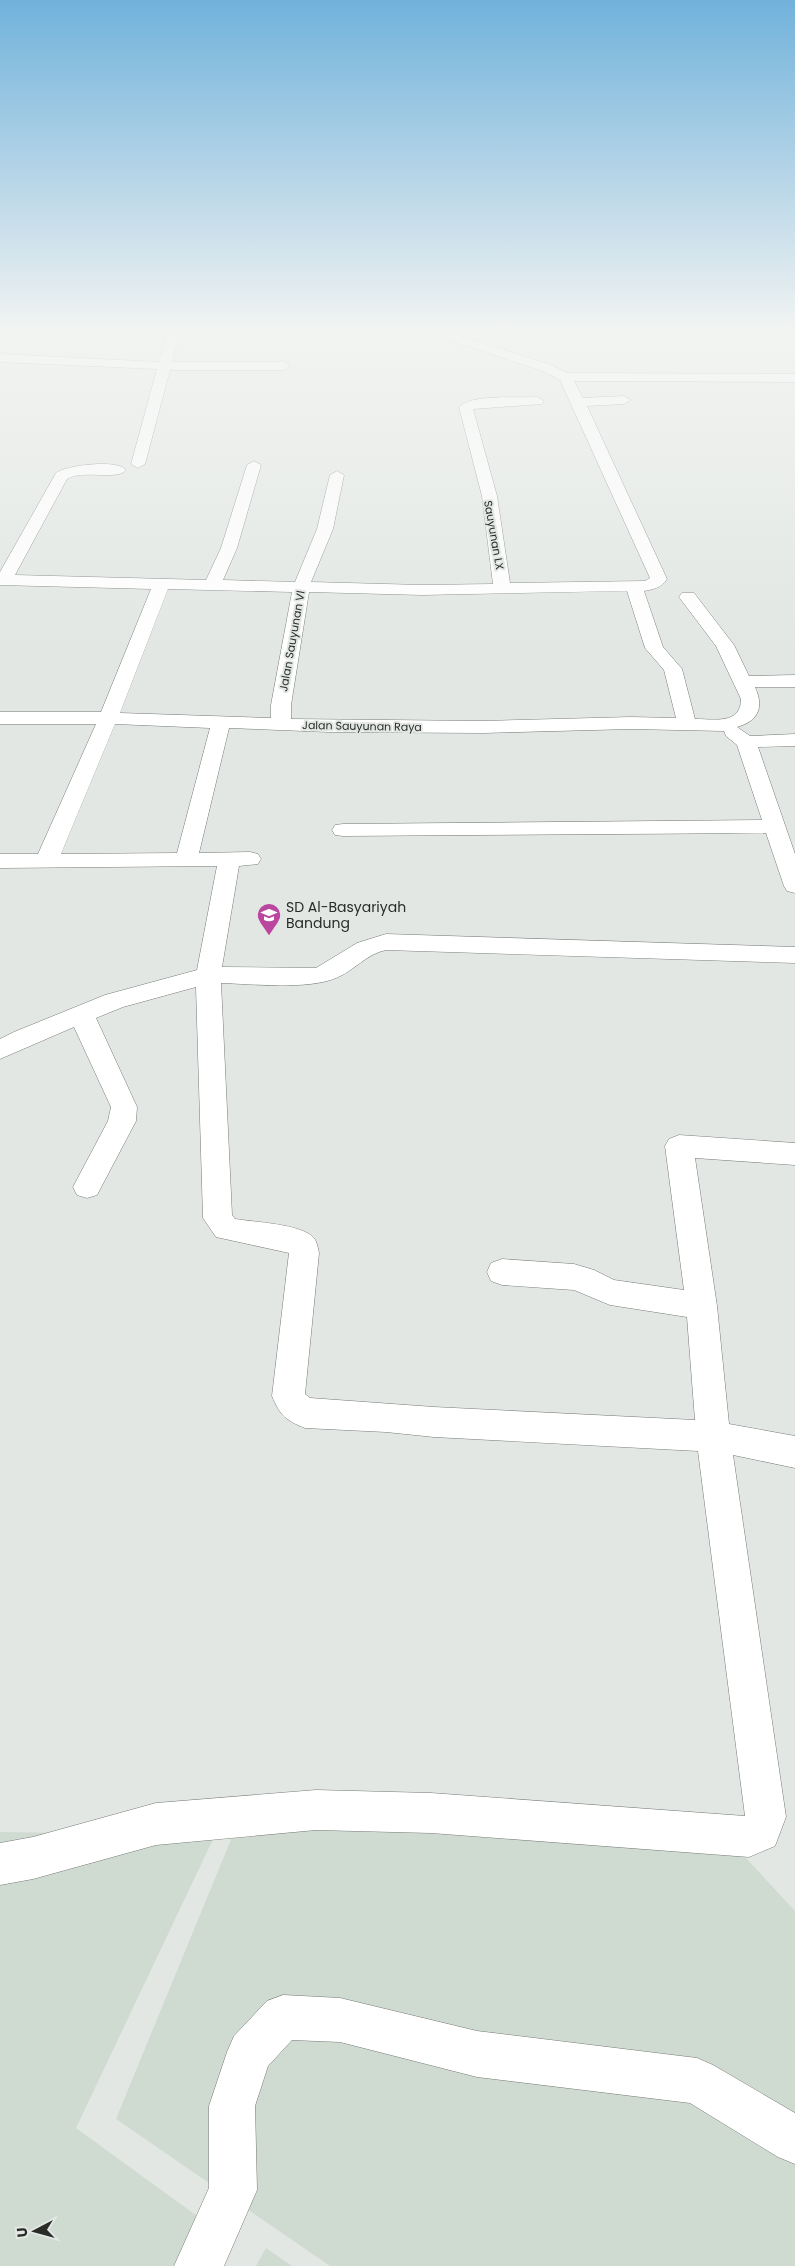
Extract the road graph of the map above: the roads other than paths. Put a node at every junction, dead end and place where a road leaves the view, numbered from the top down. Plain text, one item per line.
1 (146, 437) edge
2 (476, 437) edge
3 (594, 437) edge
4 (138, 464) dead end
5 (254, 465) dead end
6 (119, 470) dead end
7 (337, 475) dead end
8 (2, 580) edge
9 (161, 584) junction
10 (212, 585) junction
11 (634, 586) junction
12 (301, 587) junction
13 (502, 588) junction
14 (688, 597) dead end
15 (795, 681) edge
16 (742, 682) junction
17 (0, 718) edge
18 (108, 718) junction
19 (221, 722) junction
20 (281, 724) junction
21 (687, 724) junction
22 (723, 725) junction
23 (795, 740) edge
24 (746, 742) junction
25 (774, 826) junction
26 (343, 830) dead end
27 (47, 860) junction
28 (186, 860) junction
29 (0, 861) edge
30 (795, 886) edge
31 (795, 955) edge
32 (208, 975) junction
33 (82, 1014) junction
34 (0, 1050) edge
35 (795, 1154) edge
36 (87, 1187) dead end
37 (502, 1272) dead end
38 (702, 1306) junction
39 (714, 1436) junction
40 (795, 1452) edge
41 (0, 1864) edge
42 (795, 2140) edge
43 (199, 2266) edge

1 - 4 street
2 - 13 street, Sauyunan LX
3 - 11 street
5 - 10 street
6 - 8 street
7 - 12 street, Jalan Sauyunan Vl
8 - 9 street
9 - 10 street
9 - 18 street
10 - 12 street
11 - 13 street
11 - 21 street
12 - 13 street
12 - 20 street, Jalan Sauyunan Vl
14 - 16 street
15 - 16 street
16 - 22 street
17 - 18 street, Jalan Sauyunan Raya
18 - 19 street, Jalan Sauyunan Raya
18 - 27 street
19 - 20 street, Jalan Sauyunan Raya
19 - 28 street
20 - 21 street, Jalan Sauyunan Raya
21 - 22 street, Jalan Sauyunan Raya
22 - 24 street
23 - 24 street
24 - 25 street
25 - 26 street
25 - 30 street
27 - 28 street
27 - 29 street
28 - 32 street
31 - 32 street
32 - 33 street
32 - 39 street
33 - 34 street
33 - 36 street
35 - 38 street
37 - 38 street
38 - 39 street
39 - 40 street
39 - 41 street
42 - 43 street

